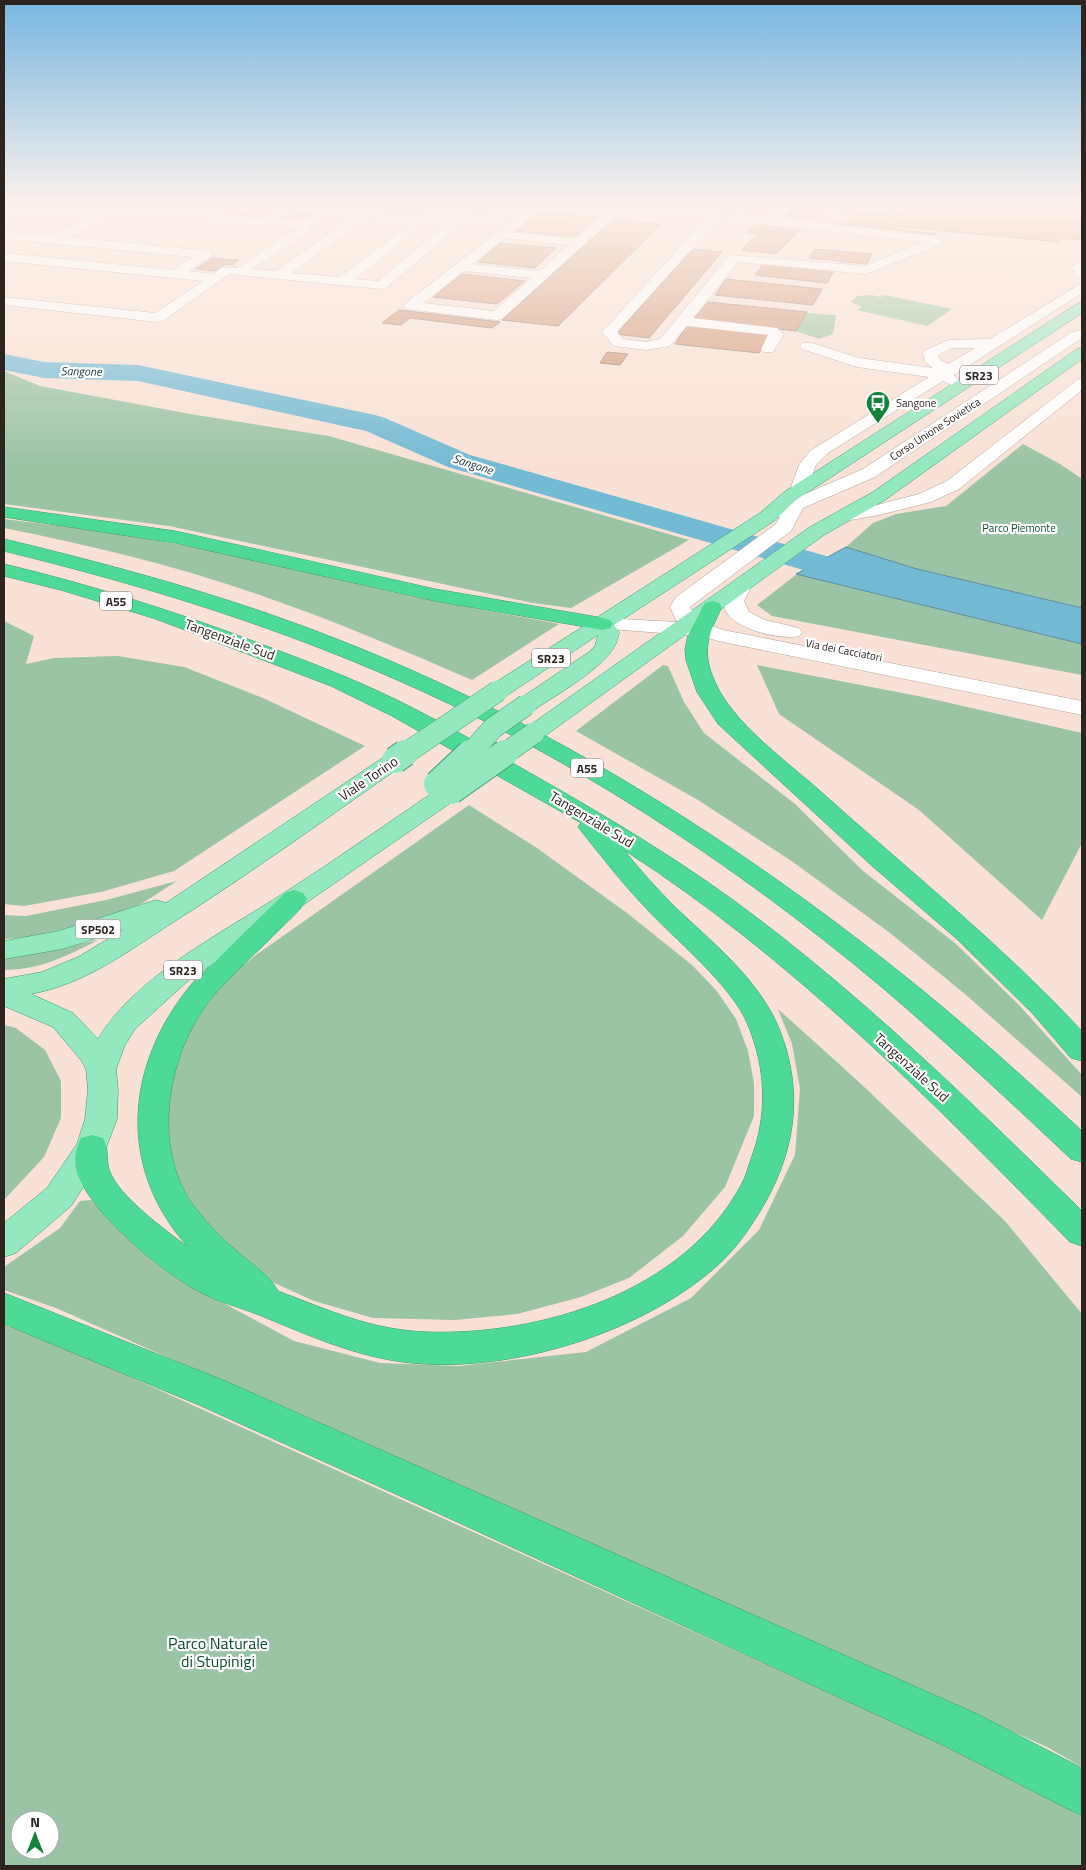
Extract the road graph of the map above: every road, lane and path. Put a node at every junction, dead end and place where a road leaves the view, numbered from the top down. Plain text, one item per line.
1 (197, 291) edge
2 (431, 291) edge
3 (525, 291) edge
4 (643, 291) edge
5 (708, 291) edge
6 (1075, 291) edge
7 (4, 301) edge
8 (158, 302) dead end
9 (178, 304) junction
10 (1081, 308) edge
11 (683, 321) junction
12 (1080, 334) edge
13 (995, 342) junction
14 (807, 346) dead end
15 (768, 349) dead end
16 (1014, 352) junction
17 (1082, 352) edge
18 (946, 373) junction
19 (1082, 383) edge
20 (960, 387) junction
21 (817, 452) junction
22 (838, 464) junction
23 (869, 473) junction
24 (899, 482) junction
25 (950, 487) junction
26 (797, 498) junction
27 (4, 512) edge
28 (845, 515) junction
29 (763, 520) joint
30 (812, 534) junction
31 (4, 545) edge
32 (4, 570) edge
33 (742, 585) junction
34 (712, 607) joint
35 (603, 624) junction
36 (692, 630) junction
37 (838, 648) junction
38 (653, 650) joint
39 (1082, 697) edge
40 (1082, 708) edge
41 (444, 788) junction
42 (576, 808) junction
43 (191, 898) junction
44 (294, 899) junction
45 (4, 950) edge
46 (4, 989) edge
47 (4, 996) edge
48 (1082, 1050) edge
49 (100, 1068) junction
50 (92, 1147) junction
51 (1082, 1150) edge
52 (1082, 1232) edge
53 (4, 1243) edge
54 (276, 1306) junction
55 (4, 1308) edge
56 (1082, 1792) edge

1 - 9 street
2 - 3 street
4 - 11 street
5 - 11 street
6 - 13 street
7 - 9 street
8 - 9 street
10 - 12 street
10 - 16 main road, Corso Unione Sovietica / SR23
11 - 15 street
12 - 23 street, Corso Unione Sovietica
13 - 16 street
13 - 18 street
13 - 18 street, Corso Unione Sovietica
14 - 18 street
16 - 20 main road, Corso Unione Sovietica / SR23
17 - 24 main road, Corso Unione Sovietica
18 - 20 street, Corso Unione Sovietica
18 - 21 street
19 - 25 street, Corso Unione Sovietica
20 - 22 main road, Corso Unione Sovietica / SR23
21 - 22 street, Corso Unione Sovietica
21 - 26 street
22 - 23 street, Corso Unione Sovietica
22 - 26 main road, Corso Unione Sovietica / SR23
23 - 24 street, Corso Unione Sovietica
23 - 26 street
23 - 30 street
24 - 25 street, Corso Unione Sovietica
24 - 28 main road, Corso Unione Sovietica
25 - 28 street, Corso Unione Sovietica
26 - 29 street
26 - 36 street
27 - 35 highway
28 - 30 main road, Corso Unione Sovietica
29 - 35 main road, Viale Torino / SR23
30 - 33 main road, Corso Unione Sovietica
31 - 51 highway, Tangenziale Sud / A55
32 - 42 highway, Tangenziale Sud / A55
33 - 34 main road
33 - 37 street
34 - 36 highway
35 - 36 street, Via dei Cacciatori
35 - 41 main road, bridge
35 - 43 main road, Viale Torino / SR23, bridge
36 - 37 street, Via dei Cacciatori
36 - 38 street
36 - 40 street, Via dei Cacciatori
36 - 48 highway
37 - 39 street, Via dei Cacciatori
38 - 41 main road, SR23, bridge
41 - 44 main road, SR23
42 - 52 highway, Tangenziale Sud / A55
42 - 54 highway
43 - 45 main road, SP502
43 - 46 main road, Viale Torino / SR23
44 - 49 main road, SR23
44 - 54 highway
47 - 49 main road
49 - 50 main road
50 - 53 main road
50 - 54 highway
55 - 56 highway

